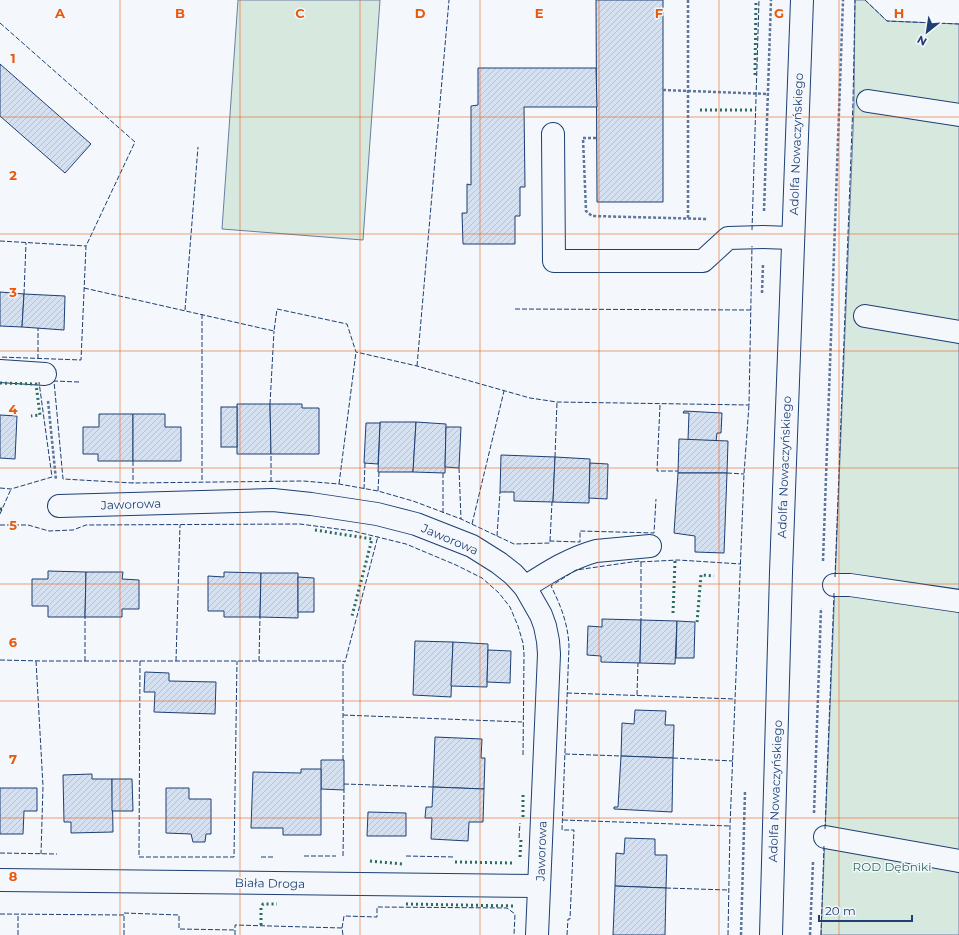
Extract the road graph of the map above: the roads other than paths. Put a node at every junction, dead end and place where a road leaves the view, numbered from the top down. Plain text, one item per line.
1 (802, 0) edge
2 (868, 101) dead end
3 (959, 115) edge
4 (553, 134) dead end
5 (792, 238) junction
6 (865, 316) dead end
7 (959, 332) edge
8 (0, 371) edge
9 (45, 374) road end
10 (59, 506) road end
11 (650, 546) dead end
12 (829, 576) road end
13 (525, 587) junction
14 (959, 601) edge
15 (825, 837) dead end
16 (959, 861) edge
17 (0, 880) edge
18 (539, 886) junction
19 (537, 935) edge
20 (771, 935) edge

1 - 5 street, Adolfa Nowaczyńskiego
2 - 3 street
4 - 5 street
5 - 20 street, Adolfa Nowaczyńskiego
6 - 7 street
8 - 9 street
10 - 13 street, Jaworowa
11 - 13 street
12 - 14 street
13 - 18 street, Jaworowa
15 - 16 street
17 - 18 street, Biała Droga
18 - 19 street, Jaworowa

